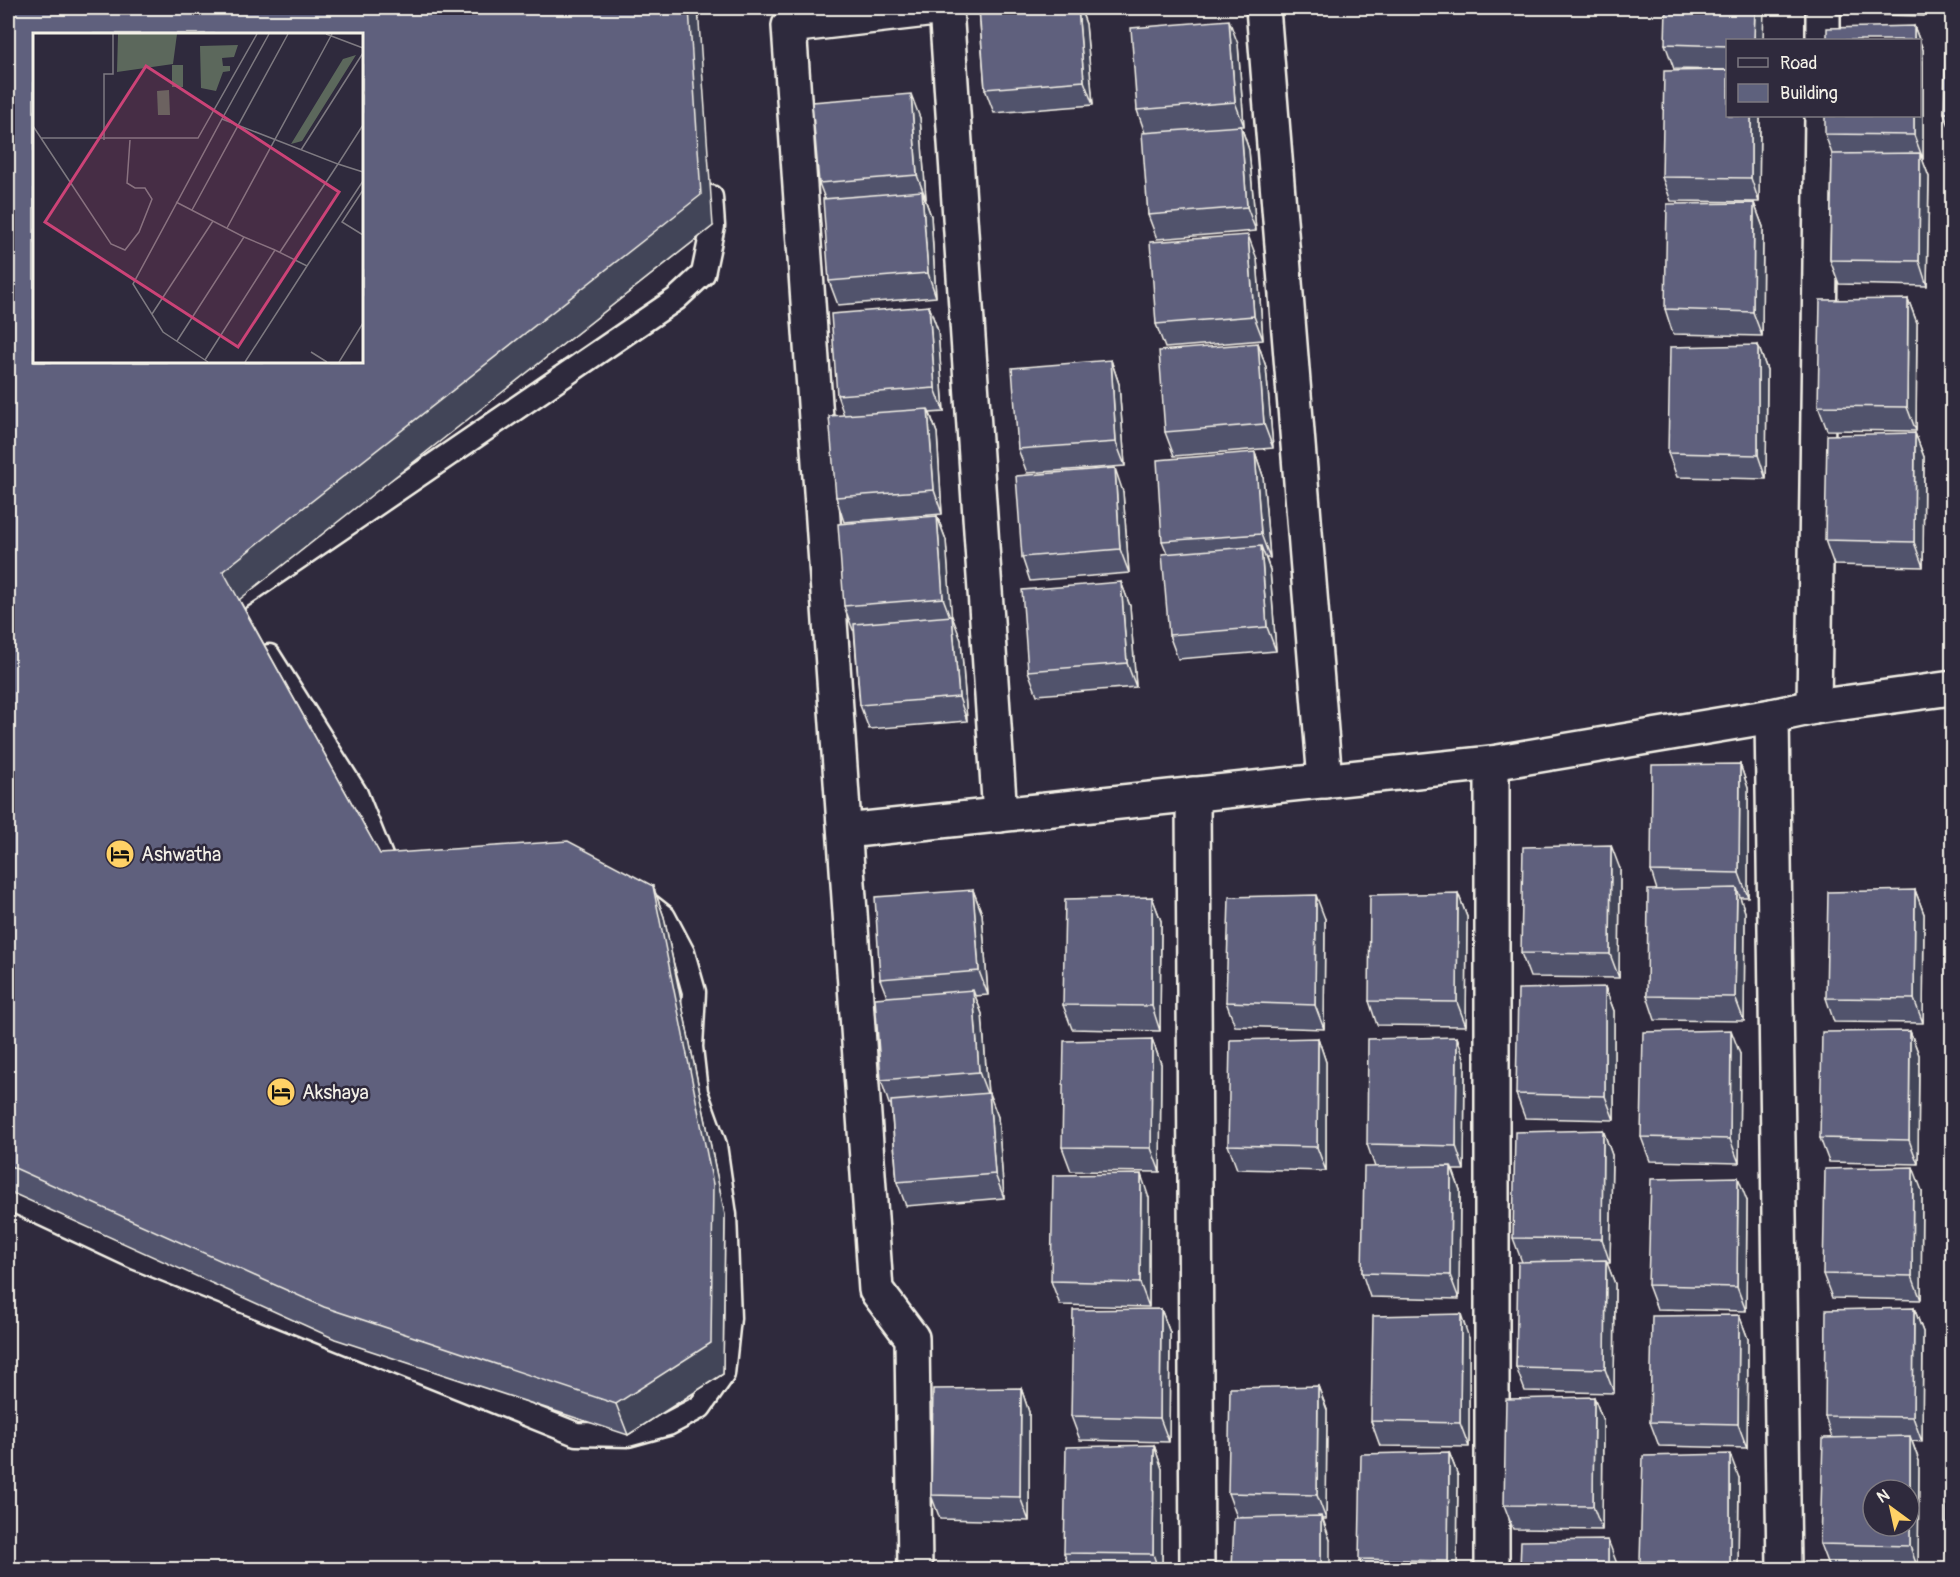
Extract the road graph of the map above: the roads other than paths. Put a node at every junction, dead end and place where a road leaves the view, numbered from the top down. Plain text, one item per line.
1 (945, 8) edge
2 (1263, 8) edge
3 (1823, 8) edge
4 (788, 17) edge
5 (1823, 39) edge
6 (1822, 117) edge
7 (710, 180) dead end
8 (235, 603) junction
9 (247, 623) edge
10 (195, 627) edge
11 (260, 643) edge
12 (1953, 688) edge
13 (1814, 707) junction
14 (1772, 716) junction
15 (1492, 763) junction
16 (1325, 781) junction
17 (1193, 794) junction
18 (1000, 815) junction
19 (844, 831) junction
20 (623, 888) edge
21 (396, 893) edge
22 (8, 1198) edge
23 (915, 1569) edge
24 (1197, 1569) edge
25 (1492, 1569) edge
26 (1784, 1569) edge

1 - 4 street
1 - 18 street
2 - 16 street
3 - 5 street
4 - 19 street
6 - 13 street
7 - 8 lane
8 - 9 lane
8 - 10 lane
11 - 21 lane
12 - 13 street
13 - 14 street
14 - 15 street
14 - 26 street
15 - 16 street
15 - 25 street
16 - 17 street
17 - 18 street
17 - 24 street
18 - 19 street
19 - 23 street
20 - 22 lane

